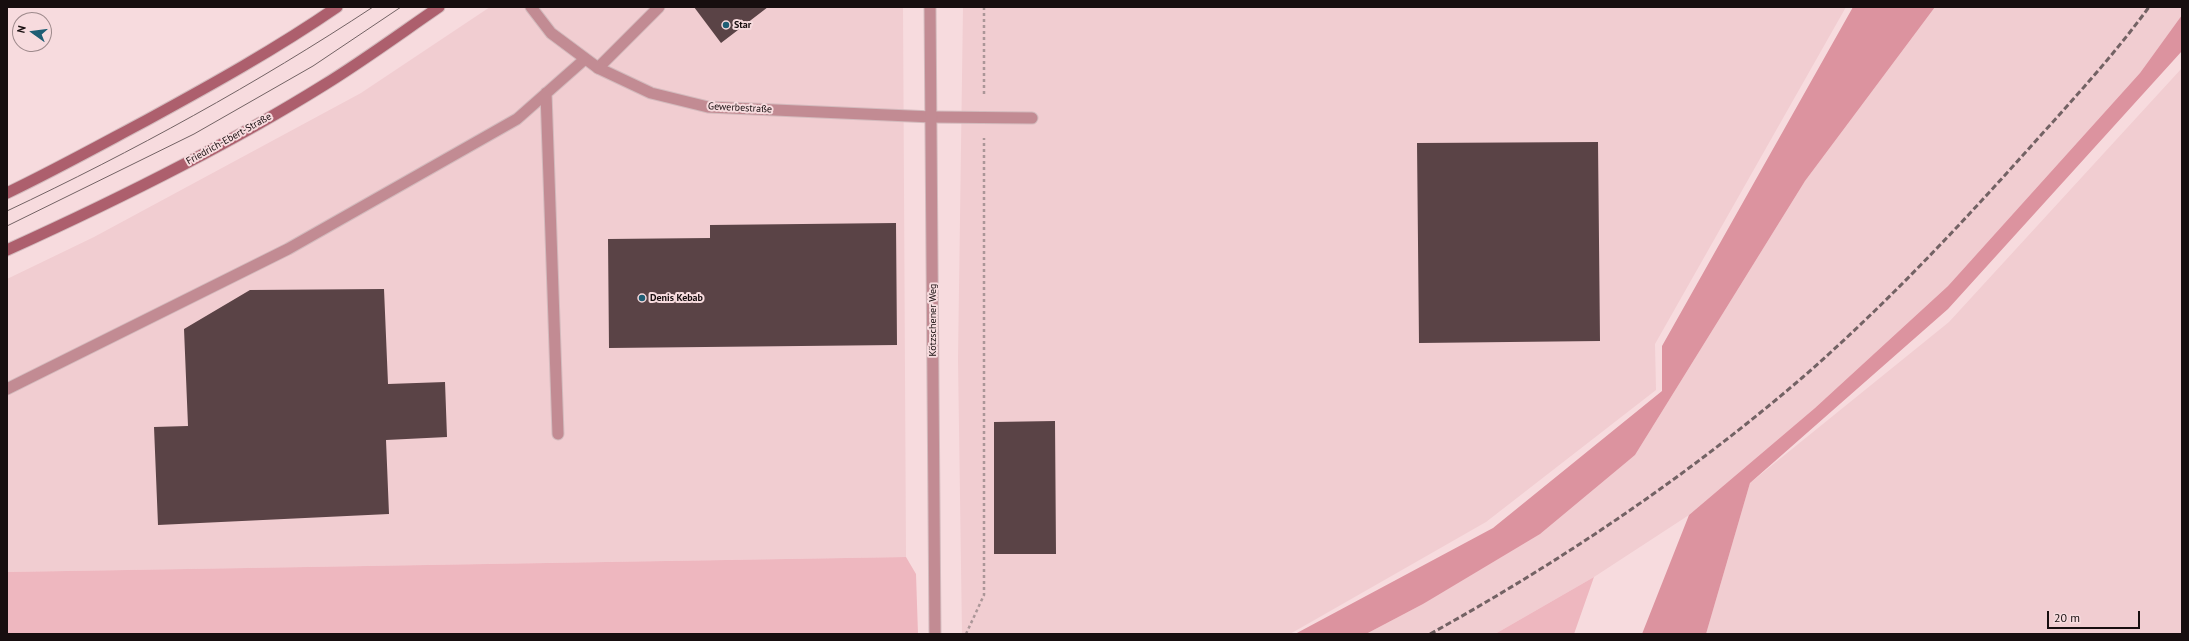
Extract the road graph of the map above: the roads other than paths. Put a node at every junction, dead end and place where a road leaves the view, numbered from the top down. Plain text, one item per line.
1 (337, 7) edge
2 (439, 7) edge
3 (531, 7) edge
4 (659, 7) edge
5 (930, 7) edge
6 (585, 59) junction
7 (598, 68) junction
8 (546, 93) junction
9 (932, 117) junction
10 (1032, 118) dead end
11 (7, 193) edge
12 (7, 250) edge
13 (7, 389) edge
14 (558, 434) dead end
15 (935, 634) edge

1 - 11 main road
2 - 12 main road, Friedrich-Ebert-Straße
3 - 6 street, Gewerbestraße
4 - 7 street
5 - 9 street, Kötzschener Weg
6 - 7 street, Gewerbestraße
6 - 8 street
7 - 9 street, Gewerbestraße
8 - 13 street
8 - 14 street
9 - 10 street, Gewerbestraße
9 - 15 street, Kötzschener Weg

